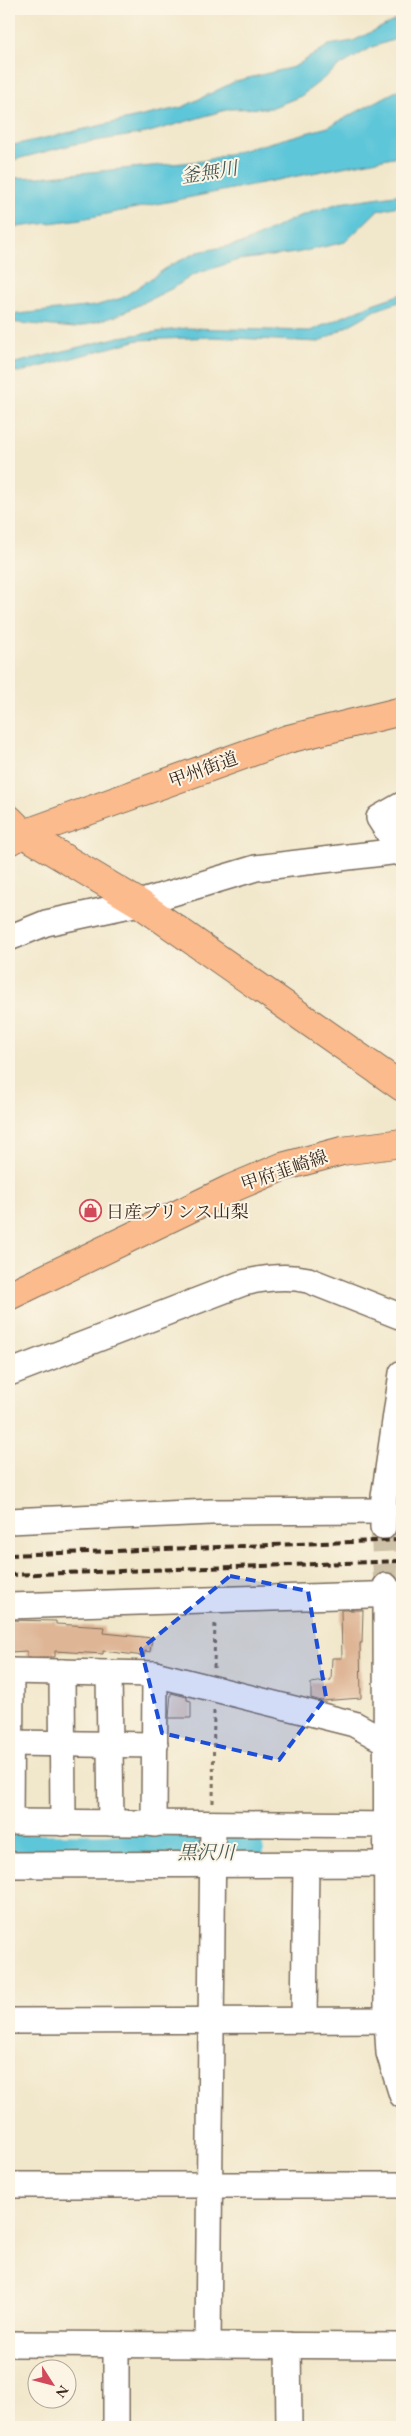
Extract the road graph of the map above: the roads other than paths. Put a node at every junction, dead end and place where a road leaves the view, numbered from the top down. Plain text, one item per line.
1 (402, 711) edge
2 (402, 804) edge
3 (14, 831) edge
4 (401, 853) edge
5 (139, 903) junction
6 (46, 923) junction
7 (9, 926) edge
8 (9, 938) edge
9 (402, 1087) edge
10 (402, 1143) edge
11 (9, 1296) edge
12 (402, 1317) edge
13 (9, 1373) edge
14 (402, 1373) edge
15 (388, 1508) edge
16 (9, 1521) edge
17 (391, 1591) edge
18 (9, 1606) edge
19 (10, 1671) edge
20 (62, 1672) junction
21 (108, 1673) junction
22 (155, 1674) junction
23 (385, 1741) junction
24 (10, 1743) junction
25 (62, 1743) junction
26 (110, 1744) junction
27 (154, 1745) junction
28 (9, 1822) edge
29 (63, 1823) junction
30 (111, 1823) junction
31 (154, 1824) junction
32 (213, 1824) junction
33 (394, 1825) edge
34 (306, 1864) junction
35 (394, 1864) edge
36 (9, 1865) edge
37 (213, 1865) junction
38 (9, 2020) edge
39 (212, 2020) junction
40 (304, 2020) junction
41 (395, 2020) edge
42 (402, 2095) edge
43 (9, 2185) edge
44 (402, 2185) edge
45 (210, 2186) junction
46 (9, 2344) edge
47 (116, 2345) junction
48 (208, 2345) junction
49 (288, 2345) junction
50 (402, 2346) edge
51 (116, 2420) dead end
52 (289, 2427) edge

1 - 3 main road, 甲州街道
2 - 4 street
3 - 5 main road
4 - 5 street
5 - 6 street
5 - 9 main road
6 - 7 street
6 - 8 street
10 - 11 main road, 甲府韮崎線
12 - 13 street
14 - 15 street
15 - 16 street
17 - 18 street
17 - 23 street
19 - 20 street
19 - 24 street
20 - 21 street
20 - 25 street
21 - 22 street
21 - 26 street
22 - 23 street
22 - 27 street
23 - 33 street
24 - 25 street
24 - 28 street
25 - 26 street
25 - 29 street
26 - 27 street
26 - 30 street
27 - 31 street
28 - 29 street
29 - 30 street
30 - 31 street
31 - 32 street
32 - 33 street
32 - 37 street
33 - 35 street
34 - 35 street
34 - 37 street
34 - 40 street
35 - 41 street
36 - 37 street
37 - 39 street
38 - 39 street
39 - 40 street
39 - 45 street
40 - 41 street
41 - 42 street
43 - 45 street
44 - 45 street
45 - 48 street
46 - 47 street
47 - 48 street
47 - 51 street
48 - 49 street
49 - 50 street
49 - 52 street

